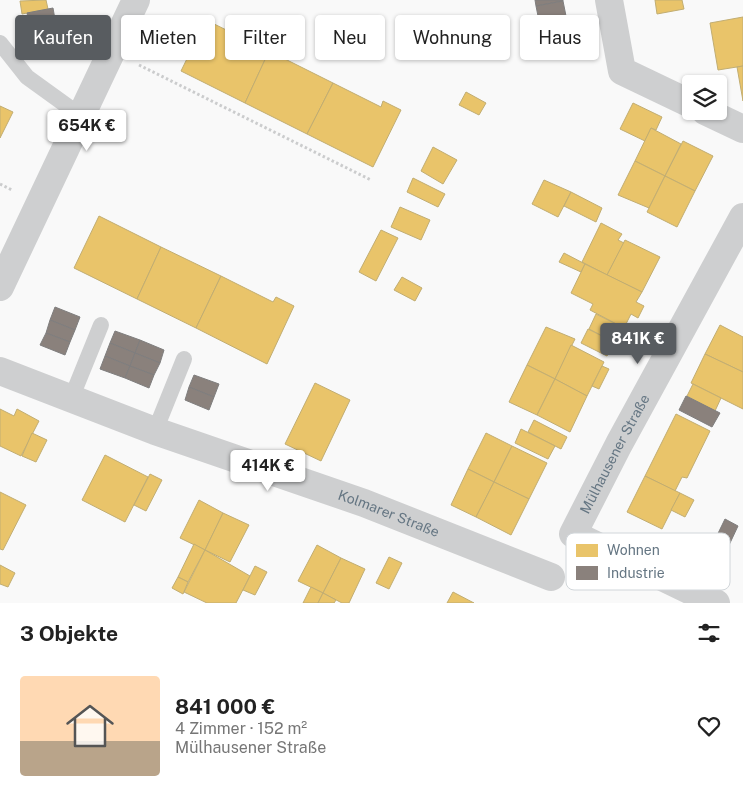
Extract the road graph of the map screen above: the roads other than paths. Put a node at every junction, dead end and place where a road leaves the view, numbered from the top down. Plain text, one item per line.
1 (136, 0) edge
2 (609, 0) edge
3 (0, 43) edge
4 (682, 100) edge
5 (81, 116) junction
6 (724, 120) edge
7 (743, 129) edge
8 (743, 217) edge
9 (0, 287) edge
10 (101, 325) dead end
11 (184, 359) dead end
12 (0, 371) edge
13 (71, 400) junction
14 (155, 431) junction
15 (574, 533) edge
16 (551, 577) dead end
17 (689, 590) edge
18 (716, 603) edge

1 - 5 street
2 - 4 street
3 - 5 lane
5 - 9 street
6 - 7 street
8 - 15 street, Mülhausener Straße
10 - 13 lane
11 - 14 lane
12 - 13 street, Kolmarer Straße
13 - 14 street, Kolmarer Straße
14 - 16 street, Kolmarer Straße
17 - 18 street, Mülhausener Straße

